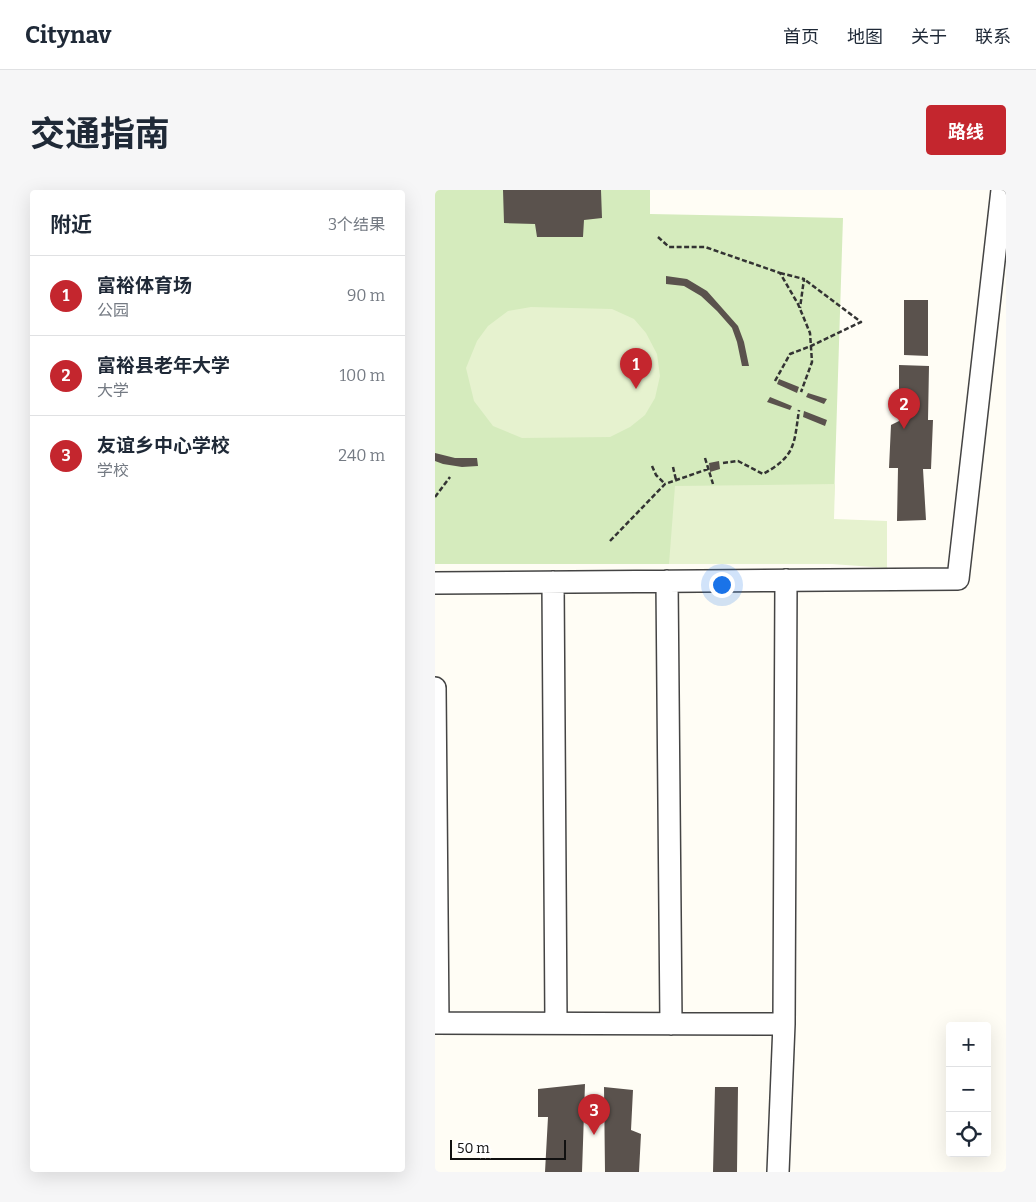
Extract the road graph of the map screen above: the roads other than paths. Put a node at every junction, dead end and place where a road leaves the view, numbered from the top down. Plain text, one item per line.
1 (1002, 190) edge
2 (786, 580) junction
3 (667, 581) junction
4 (553, 582) junction
5 (435, 583) edge
6 (435, 688) edge
7 (436, 1023) edge
8 (556, 1023) junction
9 (671, 1024) junction
10 (785, 1024) junction
11 (778, 1172) edge

1 - 2 street
2 - 3 street
2 - 10 street
3 - 4 street
3 - 9 street
4 - 5 street
4 - 8 street
6 - 7 street
7 - 8 street
8 - 9 street
9 - 10 street
10 - 11 street

